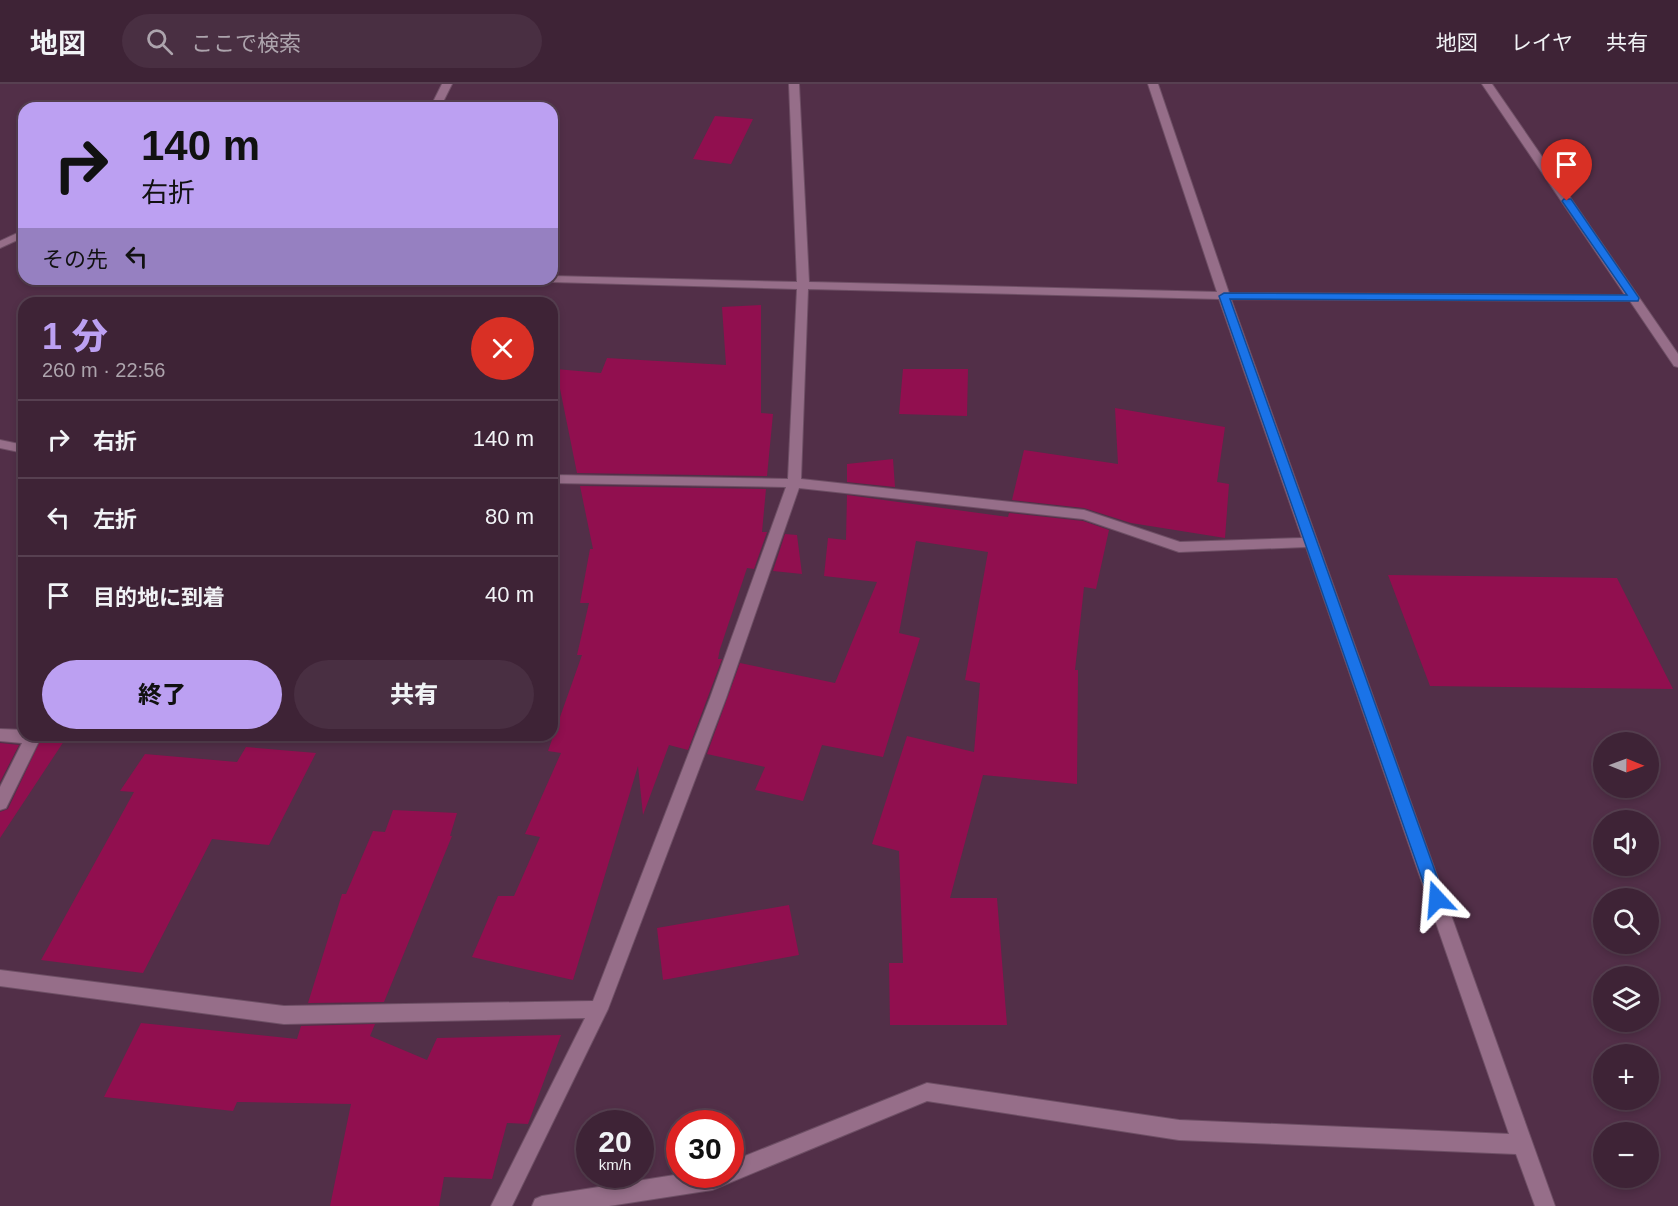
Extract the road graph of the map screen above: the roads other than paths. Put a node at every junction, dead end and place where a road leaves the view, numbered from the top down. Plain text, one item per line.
1 (447, 84) edge
2 (794, 84) edge
3 (1153, 84) edge
4 (1487, 84) edge
5 (438, 102) edge
6 (18, 236) edge
7 (0, 245) edge
8 (558, 279) edge
9 (803, 284) junction
10 (1224, 296) junction
11 (1634, 298) junction
12 (1678, 363) edge
13 (0, 444) edge
14 (18, 448) edge
15 (558, 479) edge
16 (794, 483) junction
17 (1311, 542) junction
18 (0, 735) edge
19 (18, 736) edge
20 (31, 741) edge
21 (0, 803) edge
22 (0, 978) edge
23 (599, 1009) junction
24 (1523, 1144) junction
25 (744, 1166) edge
26 (666, 1187) edge
27 (501, 1206) edge
28 (542, 1206) edge
29 (1545, 1206) edge

1 - 5 street
2 - 9 street
3 - 10 street
4 - 11 street
6 - 7 street
8 - 9 street
9 - 10 street
9 - 16 street
10 - 11 street
10 - 17 street
11 - 12 street
13 - 14 street
15 - 16 street
16 - 17 street
16 - 23 street
17 - 24 street
18 - 19 street
20 - 21 street
22 - 23 street
23 - 27 street
24 - 25 street
24 - 29 street
26 - 28 street

